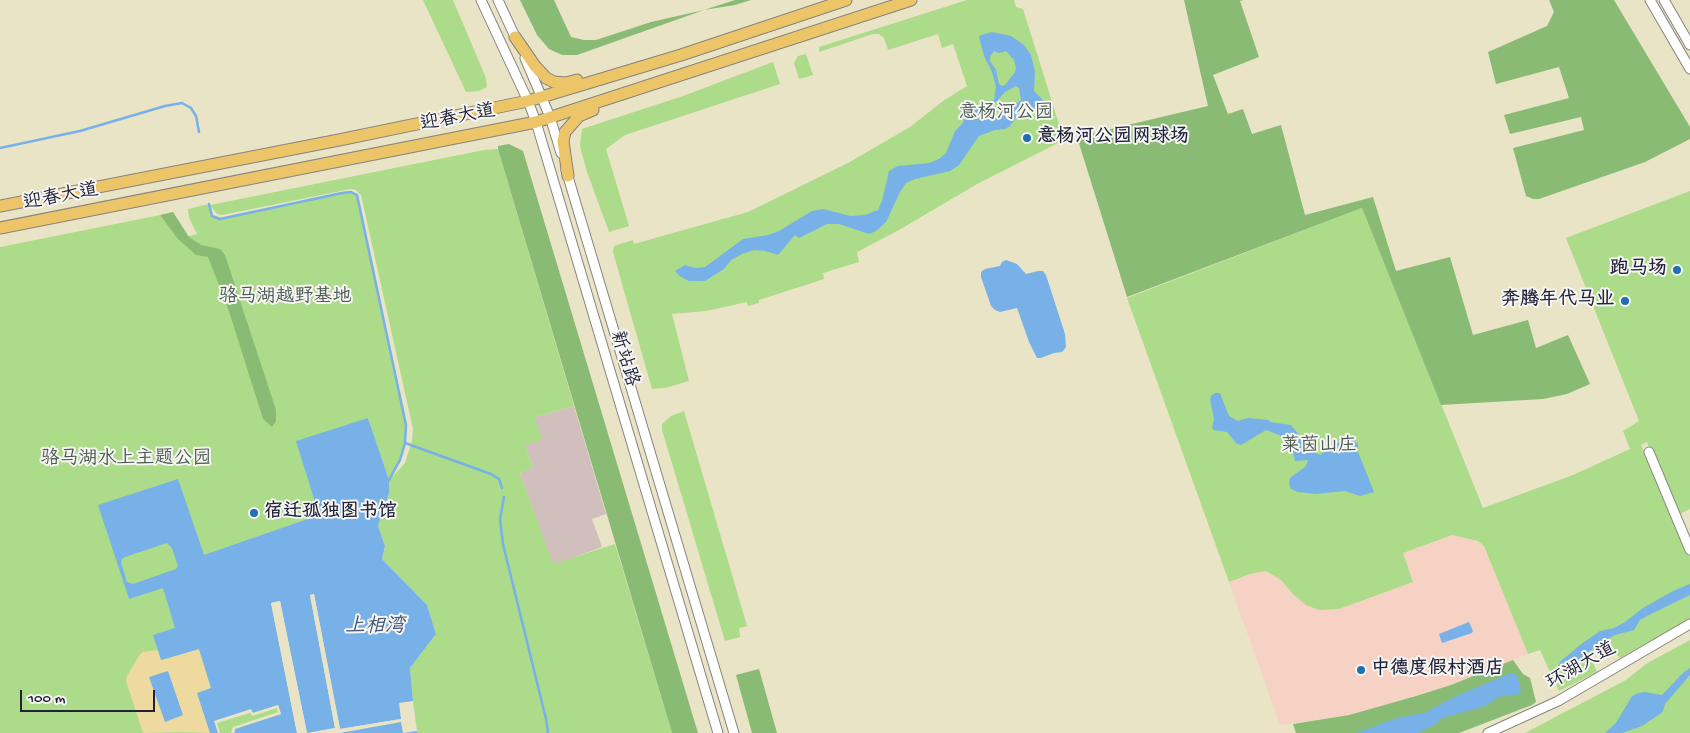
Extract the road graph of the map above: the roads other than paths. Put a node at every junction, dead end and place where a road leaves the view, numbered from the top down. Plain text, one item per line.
1 (482, 0) edge
2 (498, 0) edge
3 (846, 0) edge
4 (911, 0) edge
5 (1650, 0) edge
6 (1664, 0) edge
7 (515, 37) junction
8 (1690, 45) edge
9 (681, 55) junction
10 (700, 68) junction
11 (1690, 69) edge
12 (610, 76) junction
13 (542, 96) junction
14 (617, 96) junction
15 (528, 101) junction
16 (550, 118) junction
17 (536, 122) junction
18 (568, 176) junction
19 (0, 206) edge
20 (0, 228) edge
21 (1648, 452) dead end
22 (1690, 550) edge
23 (1690, 624) edge
24 (718, 733) edge
25 (734, 733) edge
26 (1488, 733) edge

1 - 15 street, 新站路
2 - 7 street, 新站路
3 - 9 main road, 迎春大道
4 - 10 main road, 迎春大道
5 - 11 street
6 - 8 street
7 - 9 main road
7 - 13 street, 新站路
9 - 12 main road, 迎春大道
10 - 14 main road, 迎春大道
10 - 18 main road
12 - 13 main road, 迎春大道
12 - 14 main road
13 - 15 main road, 迎春大道
13 - 16 street, 新站路
14 - 16 main road, 迎春大道
15 - 17 street, 新站路
15 - 19 main road, 迎春大道
16 - 17 main road, 迎春大道
16 - 18 street, 新站路
17 - 20 main road, 迎春大道
17 - 24 street, 新站路
18 - 25 street, 新站路
21 - 22 street
23 - 26 street, 环湖大道

